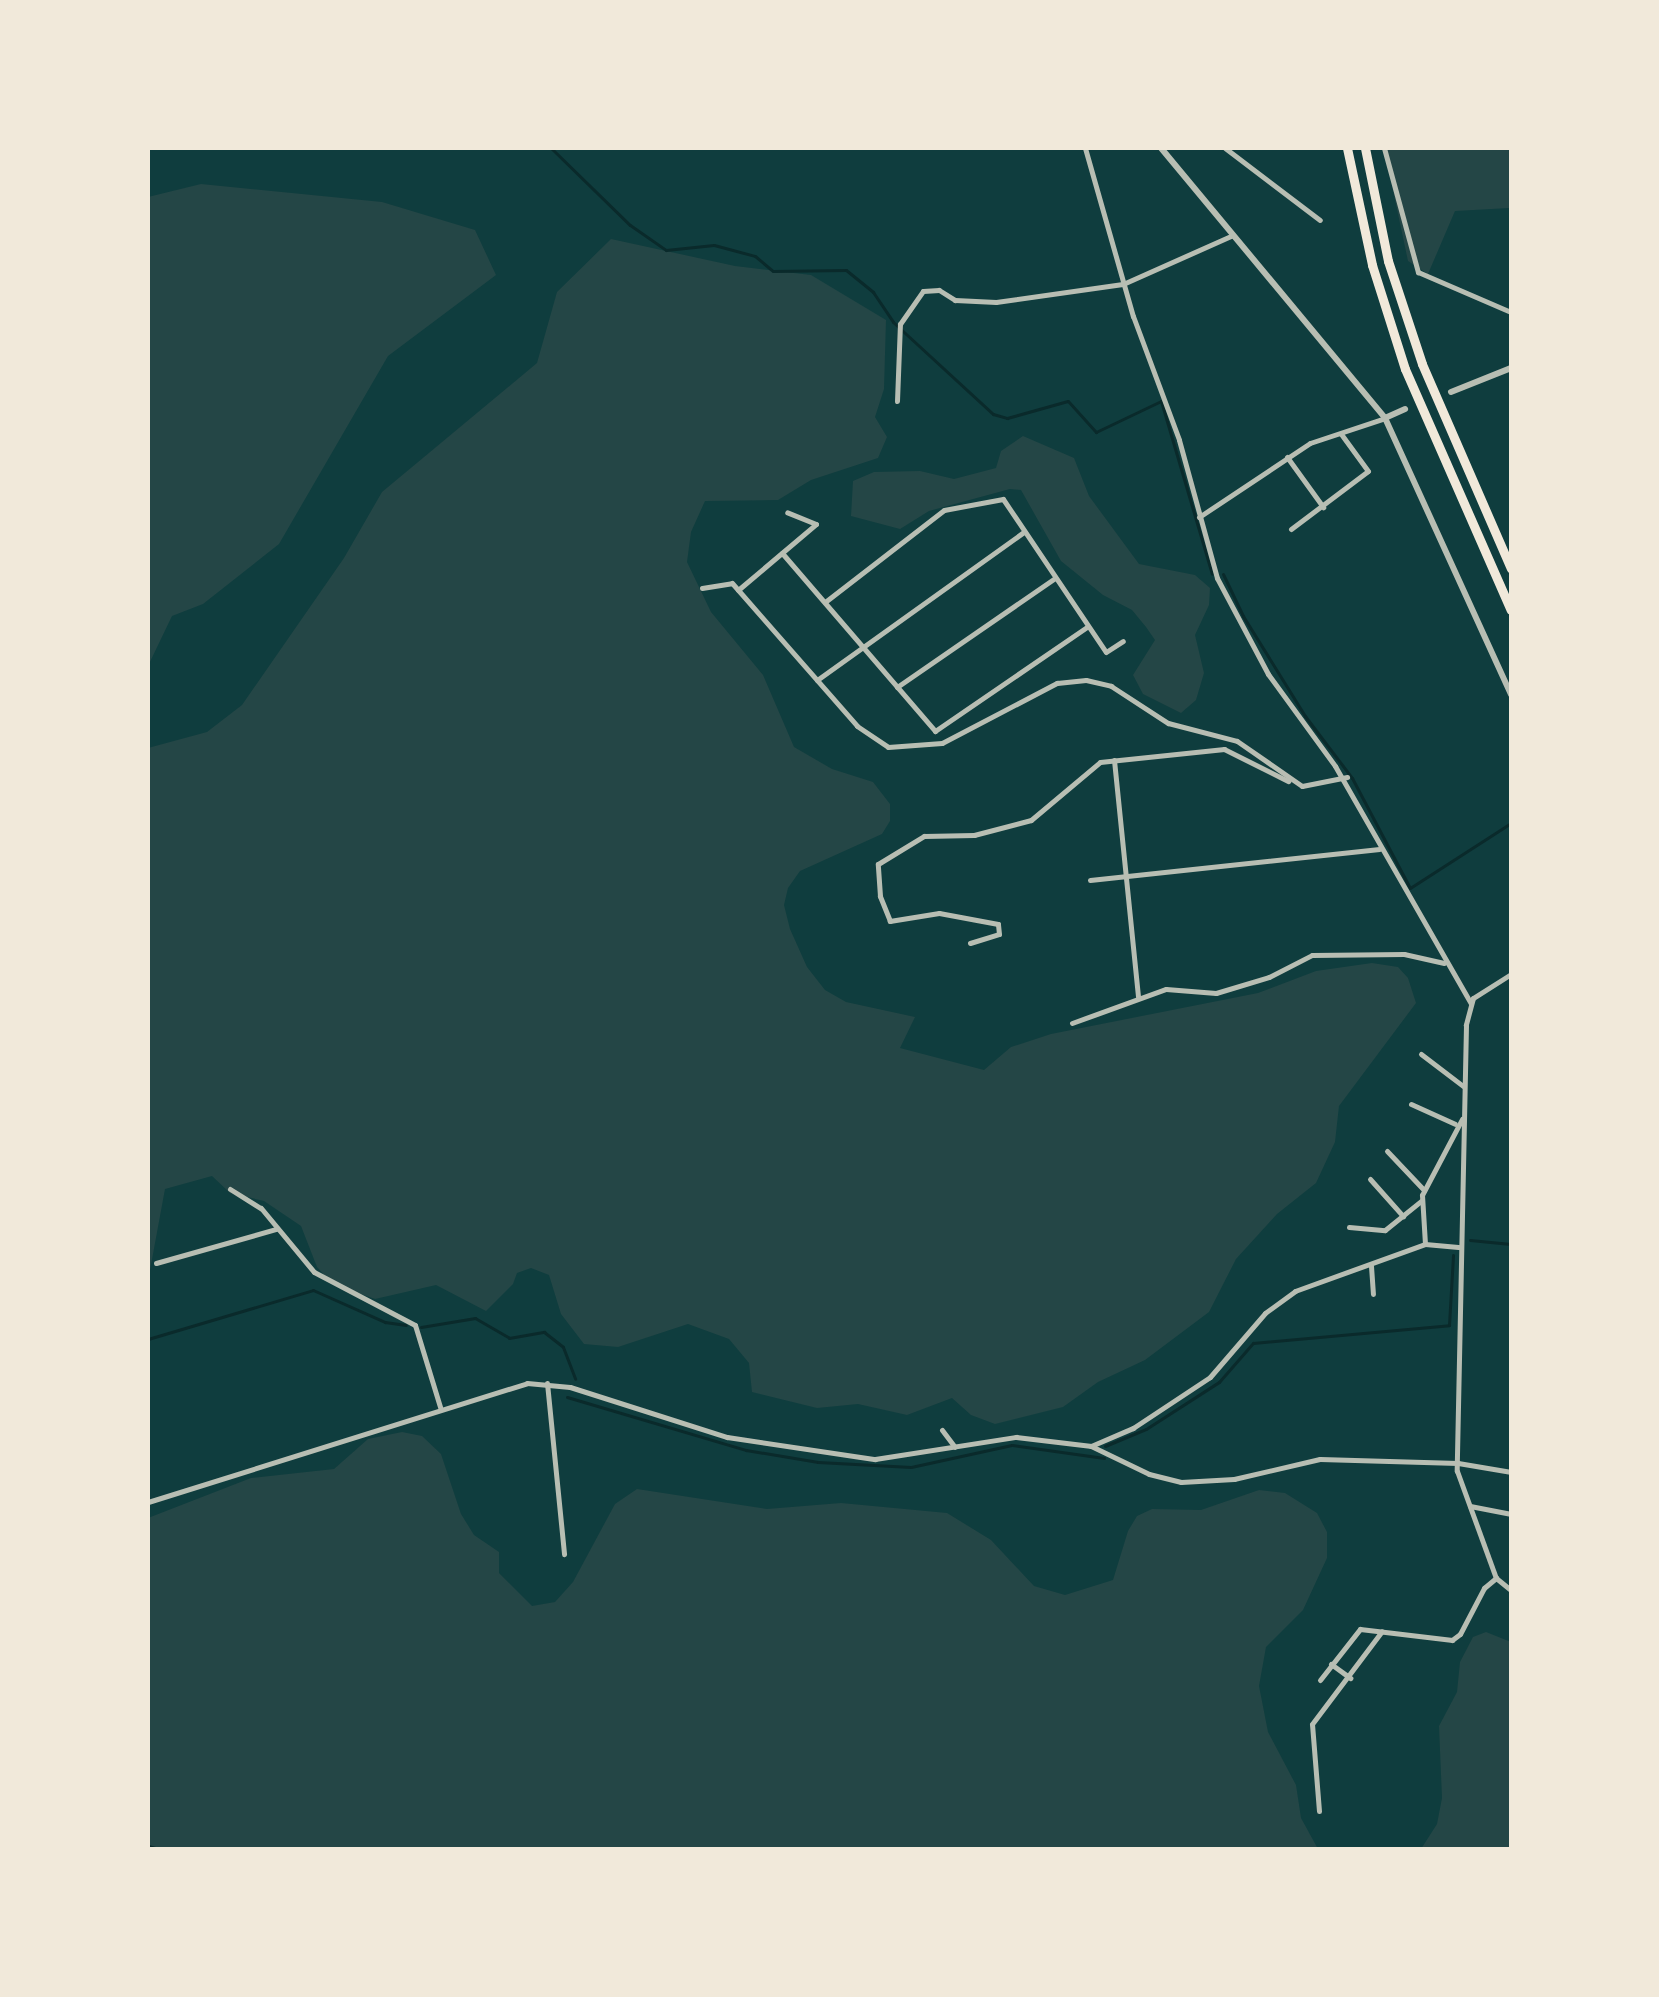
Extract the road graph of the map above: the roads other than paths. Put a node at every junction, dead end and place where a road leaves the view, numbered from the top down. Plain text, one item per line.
1 (1085, 148) edge
2 (1161, 148) edge
3 (1225, 148) edge
4 (1347, 148) edge
5 (1365, 148) edge
6 (1384, 148) edge
7 (1320, 220) dead end
8 (1231, 236) junction
9 (1123, 284) junction
10 (1511, 312) edge
11 (1511, 368) edge
12 (1451, 392) dead end
13 (897, 401) dead end
14 (1405, 409) dead end
15 (1385, 418) junction
16 (1341, 434) junction
17 (1287, 457) junction
18 (1323, 507) junction
19 (787, 512) dead end
20 (1199, 517) junction
21 (1291, 529) dead end
22 (1024, 532) junction
23 (782, 553) junction
24 (1511, 569) edge
25 (1055, 578) junction
26 (702, 588) dead end
27 (738, 590) junction
28 (824, 603) junction
29 (1511, 610) edge
30 (1087, 627) junction
31 (1123, 641) dead end
32 (860, 645) junction
33 (817, 680) junction
34 (897, 687) junction
35 (1511, 695) edge
36 (1114, 760) junction
37 (1344, 778) junction
38 (1292, 782) junction
39 (1379, 849) junction
40 (1125, 874) junction
41 (1090, 880) dead end
42 (970, 943) dead end
43 (1445, 964) junction
44 (1511, 974) edge
45 (1138, 997) junction
46 (1471, 1003) junction
47 (1072, 1023) dead end
48 (1421, 1054) dead end
49 (1463, 1086) junction
50 (1411, 1104) dead end
51 (1462, 1119) junction
52 (1455, 1124) junction
53 (1387, 1151) dead end
54 (1370, 1179) dead end
55 (230, 1189) dead end
56 (1424, 1190) junction
57 (1421, 1200) junction
58 (1403, 1216) junction
59 (1349, 1227) dead end
60 (276, 1229) junction
61 (1425, 1244) junction
62 (1461, 1247) junction
63 (156, 1263) dead end
64 (1371, 1266) junction
65 (1373, 1294) dead end
66 (547, 1383) junction
67 (440, 1407) junction
68 (942, 1430) dead end
69 (1091, 1446) junction
70 (955, 1447) junction
71 (1458, 1463) junction
72 (1511, 1472) edge
73 (148, 1502) edge
74 (1470, 1506) junction
75 (1511, 1514) edge
76 (564, 1554) dead end
77 (1496, 1578) junction
78 (1511, 1590) edge
79 (1382, 1631) junction
80 (1331, 1664) junction
81 (1350, 1678) junction
82 (1320, 1680) dead end
83 (1319, 1811) dead end

1 - 9 street
2 - 8 street
3 - 7 street
4 - 29 highway
5 - 24 highway
6 - 10 street
8 - 9 street
8 - 15 street
9 - 13 street
9 - 20 street
11 - 12 street
14 - 15 street
15 - 16 street
15 - 35 street
16 - 17 street
16 - 18 street
17 - 18 street
17 - 20 street
18 - 21 street
19 - 23 street
20 - 37 street
22 - 25 street
22 - 28 street
22 - 32 street
23 - 27 street
23 - 28 street
25 - 30 street
25 - 34 street
26 - 27 street
27 - 33 street
28 - 32 street
30 - 31 street
30 - 34 street
32 - 33 street
32 - 34 street
33 - 38 street
36 - 38 street
36 - 40 street
36 - 42 street
37 - 38 street
37 - 39 street
39 - 40 street
39 - 43 street
40 - 41 street
40 - 45 street
43 - 45 street
43 - 46 street
44 - 46 street
45 - 47 street
46 - 49 street
48 - 49 street
49 - 51 street
50 - 52 street
51 - 52 street
51 - 62 street
52 - 56 street
53 - 56 street
54 - 58 street
55 - 60 street
56 - 57 street
57 - 58 street
57 - 61 street
58 - 59 street
60 - 63 street
60 - 67 street
61 - 62 street
61 - 64 street
62 - 71 street
64 - 65 street
64 - 69 street
66 - 67 street
66 - 70 street
66 - 76 street
67 - 73 street
68 - 70 street
69 - 70 street
69 - 71 street
71 - 72 street
71 - 74 street
74 - 75 street
74 - 77 street
77 - 78 street
77 - 79 street
79 - 80 street
79 - 81 street
80 - 81 street
80 - 82 street
81 - 83 street

